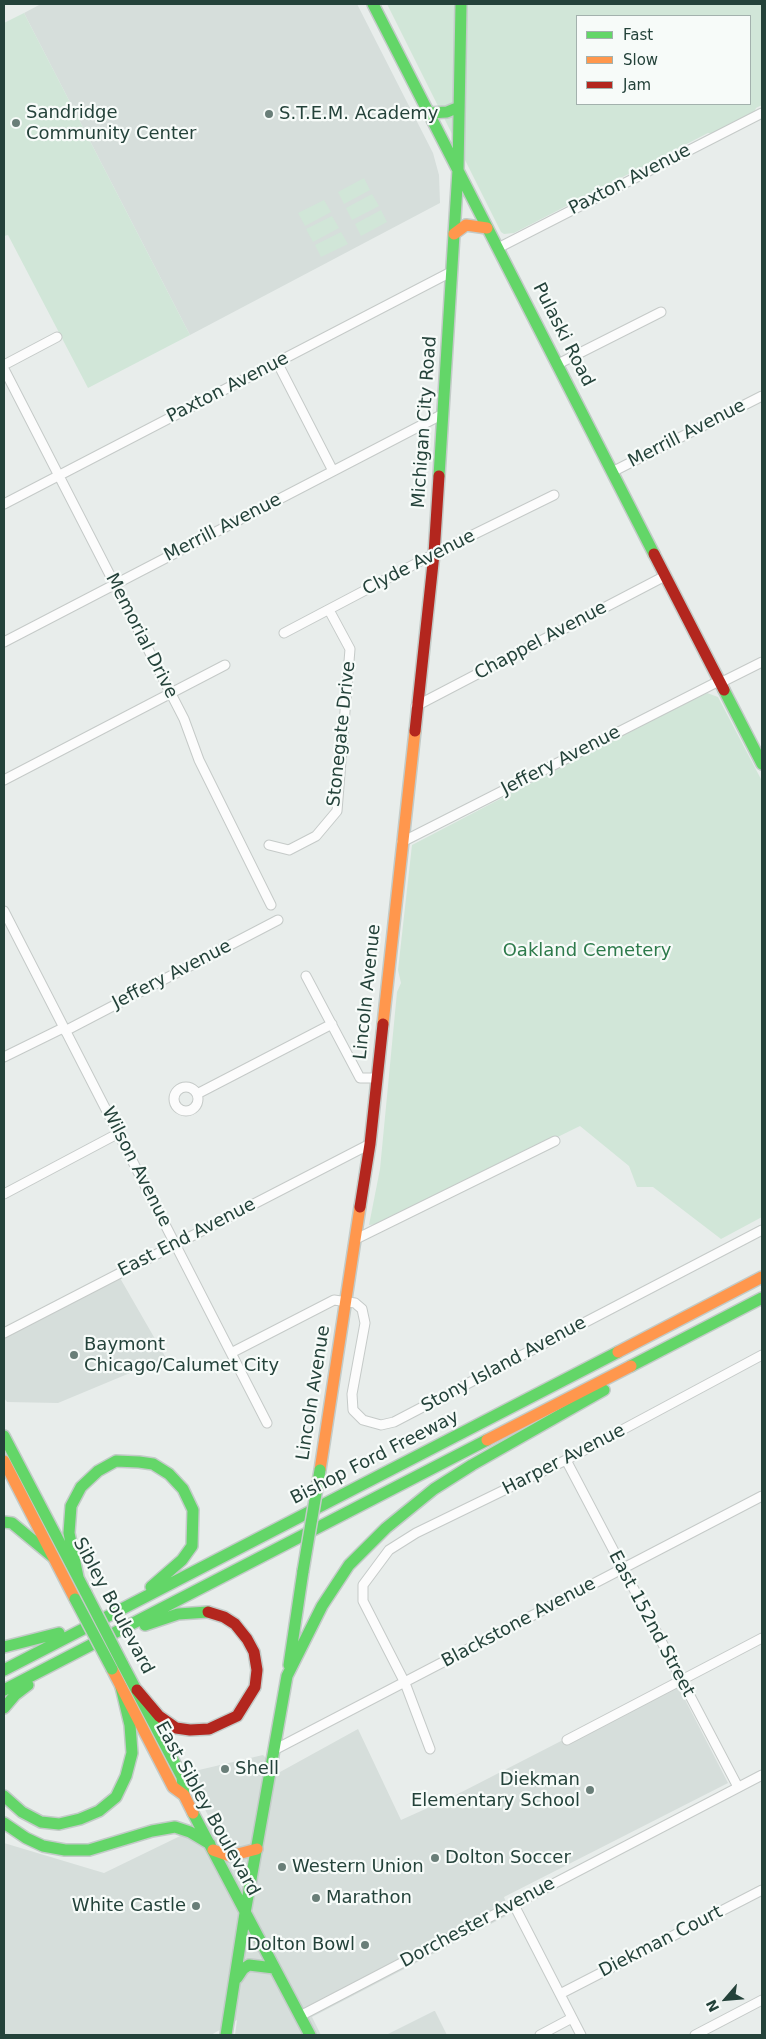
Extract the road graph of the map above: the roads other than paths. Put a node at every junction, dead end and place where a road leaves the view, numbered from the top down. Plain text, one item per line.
1 (373, 4) edge
2 (461, 4) edge
3 (459, 107) junction
4 (429, 113) junction
5 (762, 113) edge
6 (458, 170) junction
7 (487, 228) junction
8 (454, 234) junction
9 (498, 248) junction
10 (451, 272) junction
11 (661, 312) dead end
12 (57, 337) dead end
13 (277, 362) junction
14 (4, 364) edge
15 (558, 364) junction
16 (4, 369) edge
17 (762, 396) edge
18 (443, 414) junction
19 (333, 471) junction
20 (612, 472) junction
21 (58, 476) junction
22 (554, 495) dead end
23 (4, 504) edge
24 (434, 554) junction
25 (665, 576) junction
26 (114, 584) junction
27 (329, 610) junction
28 (284, 633) dead end
29 (4, 642) edge
30 (762, 662) edge
31 (226, 665) dead end
32 (720, 682) junction
33 (170, 693) junction
34 (416, 706) junction
35 (762, 764) edge
36 (4, 780) edge
37 (402, 842) junction
38 (270, 845) dead end
39 (271, 905) dead end
40 (4, 911) edge
41 (278, 920) dead end
42 (306, 976) dead end
43 (332, 1024) junction
44 (64, 1029) junction
45 (4, 1058) edge
46 (376, 1078) junction
47 (197, 1094) dead end
48 (119, 1133) junction
49 (555, 1141) dead end
50 (370, 1144) junction
51 (4, 1194) edge
52 (762, 1230) edge
53 (356, 1239) junction
54 (175, 1244) junction
55 (762, 1277) edge
56 (762, 1298) edge
57 (346, 1300) junction
58 (4, 1333) edge
59 (691, 1335) junction
60 (231, 1353) junction
61 (762, 1355) edge
62 (267, 1423) dead end
63 (4, 1436) edge
64 (566, 1460) junction
65 (4, 1461) edge
66 (762, 1496) edge
67 (4, 1522) edge
68 (53, 1557) junction
69 (623, 1570) junction
70 (78, 1577) junction
71 (81, 1596) junction
72 (138, 1600) junction
73 (83, 1628) junction
74 (120, 1631) junction
75 (762, 1638) edge
76 (4, 1647) edge
77 (52, 1665) junction
78 (4, 1670) edge
79 (288, 1676) junction
80 (681, 1680) junction
81 (405, 1683) junction
82 (121, 1687) junction
83 (4, 1690) edge
84 (137, 1690) junction
85 (4, 1708) edge
86 (567, 1740) dead end
87 (276, 1749) junction
88 (430, 1749) dead end
89 (762, 1774) edge
90 (738, 1788) junction
91 (184, 1794) junction
92 (4, 1796) edge
93 (4, 1823) edge
94 (211, 1847) junction
95 (257, 1849) junction
96 (762, 1890) edge
97 (514, 1905) junction
98 (245, 1913) junction
99 (274, 1968) junction
100 (235, 1982) junction
101 (560, 1994) junction
102 (762, 2000) edge
103 (300, 2016) junction
104 (572, 2018) junction
105 (226, 2035) edge
106 (310, 2035) edge
107 (540, 2035) edge
108 (581, 2035) edge
109 (695, 2035) edge

1 - 4 main road, Pulaski Road
2 - 3 main road, Michigan City Road
3 - 4 main road
3 - 6 main road, Michigan City Road
4 - 6 main road, Pulaski Road
5 - 9 street, Paxton Avenue
6 - 7 main road, Pulaski Road
6 - 8 main road, Michigan City Road
7 - 8 main road
7 - 9 main road, Pulaski Road
8 - 10 main road, Michigan City Road
9 - 15 main road, Pulaski Road
10 - 13 street, Paxton Avenue
10 - 18 main road, Michigan City Road
11 - 15 street
12 - 14 street
13 - 19 street
13 - 21 street, Paxton Avenue
15 - 20 main road, Pulaski Road
16 - 21 street, Memorial Drive
17 - 20 street, Merrill Avenue
18 - 19 street, Merrill Avenue
18 - 24 main road, Michigan City Road
19 - 26 street, Merrill Avenue
20 - 25 main road, Pulaski Road
21 - 23 street, Paxton Avenue
21 - 26 street, Memorial Drive
22 - 24 street, Clyde Avenue
24 - 27 street, Clyde Avenue
24 - 34 main road, Michigan City Road
25 - 32 main road, Pulaski Road
25 - 34 street, Chappel Avenue
26 - 29 street, Merrill Avenue
26 - 33 street, Memorial Drive
27 - 28 street, Clyde Avenue
27 - 38 street, Stonegate Drive
30 - 32 street
31 - 33 street
32 - 35 main road, Pulaski Road
32 - 37 street, Jeffery Avenue
33 - 36 street
33 - 39 street, Memorial Drive
34 - 37 main road, Michigan City Road
37 - 46 main road, Lincoln Avenue
40 - 44 street, Wilson Avenue
41 - 44 street, Jeffery Avenue
42 - 43 street
43 - 46 street
43 - 47 street
44 - 45 street, Jeffery Avenue
44 - 48 street, Wilson Avenue
46 - 50 main road, Lincoln Avenue
48 - 51 street
48 - 54 street, Wilson Avenue
49 - 53 street
50 - 53 main road, Lincoln Avenue
50 - 54 street, East End Avenue
52 - 57 street, Stony Island Avenue
53 - 57 main road, Lincoln Avenue
54 - 58 street, East End Avenue
54 - 60 street, Wilson Avenue
55 - 72 main road, Bishop Ford Freeway
56 - 59 main road, Bishop Ford Freeway
57 - 60 street
57 - 79 main road, Lincoln Avenue, bridge
59 - 74 main road, Bishop Ford Freeway
59 - 79 main road
60 - 62 street, Wilson Avenue
61 - 64 street, Harper Avenue
63 - 70 main road, Sibley Boulevard
64 - 69 street, East 152nd Street
64 - 81 street, Harper Avenue
65 - 68 main road, Sibley Boulevard
66 - 69 street, Blackstone Avenue
67 - 68 main road
68 - 71 main road, Sibley Boulevard
69 - 80 street, East 152nd Street
69 - 81 street, Blackstone Avenue
70 - 71 main road, Sibley Boulevard
70 - 72 main road
71 - 82 main road, East Sibley Boulevard, bridge
71 - 84 main road, Sibley Boulevard, bridge
72 - 73 main road, Bishop Ford Freeway
73 - 76 main road
73 - 78 main road, Bishop Ford Freeway
74 - 77 main road, Bishop Ford Freeway
74 - 84 main road
75 - 80 street
77 - 83 main road, Bishop Ford Freeway
77 - 85 main road
79 - 87 main road, Lincoln Avenue
80 - 86 street
80 - 90 street, East 152nd Street
81 - 87 street, Blackstone Avenue
81 - 88 street, Harper Avenue
82 - 91 main road, East Sibley Boulevard
82 - 92 main road
84 - 91 main road, Sibley Boulevard
87 - 95 main road, Lincoln Avenue
89 - 90 street, Dorchester Avenue
90 - 97 street, Dorchester Avenue
91 - 94 main road, East Sibley Boulevard
93 - 94 main road
94 - 95 main road
94 - 98 main road, East Sibley Boulevard
95 - 98 main road, Lincoln Avenue
96 - 101 street, Diekman Court
97 - 101 street
97 - 103 street, Dorchester Avenue
98 - 99 main road, East Sibley Boulevard
98 - 100 main road, Lincoln Avenue
99 - 100 main road
99 - 103 main road, East Sibley Boulevard
100 - 105 main road, Lincoln Avenue
101 - 104 street
102 - 109 street
103 - 106 main road, East Sibley Boulevard
104 - 107 street
104 - 108 street

